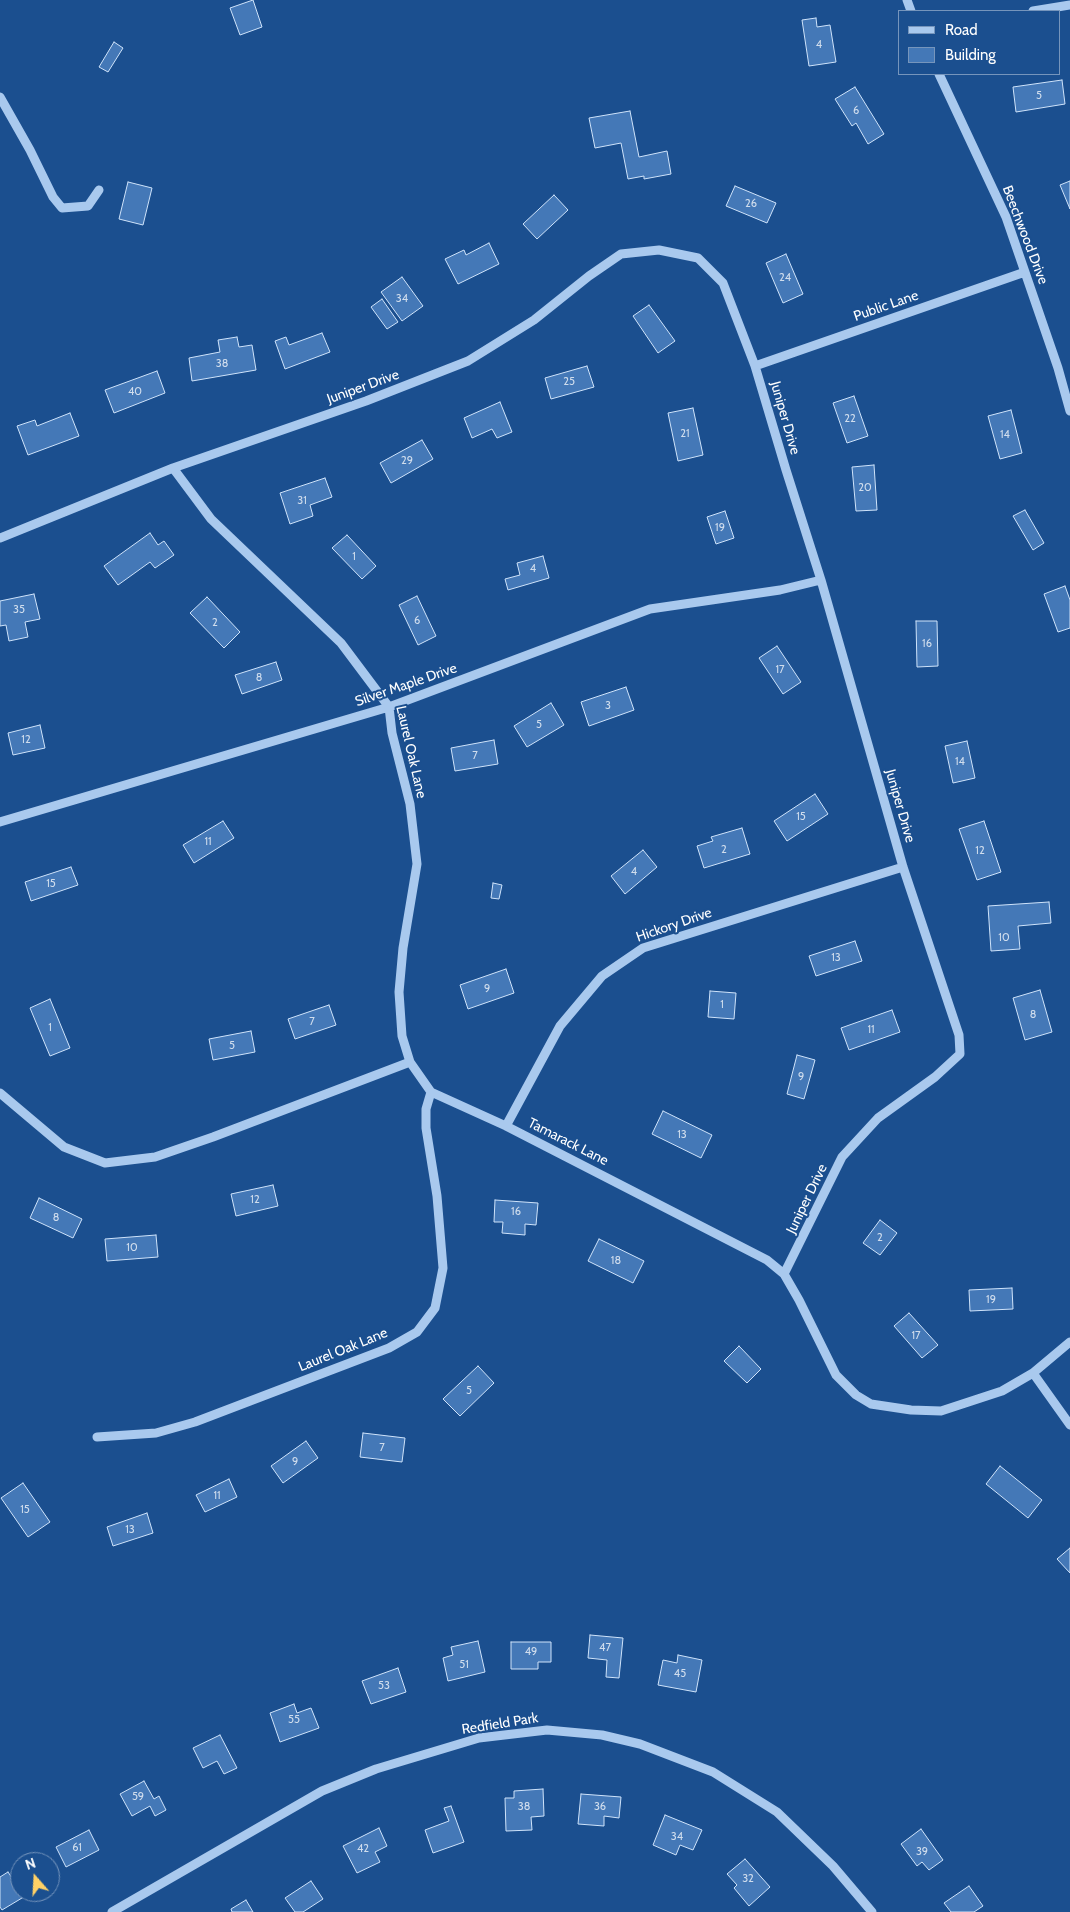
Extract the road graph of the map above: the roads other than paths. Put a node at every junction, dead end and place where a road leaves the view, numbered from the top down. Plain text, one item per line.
1 (1070, 5) edge
2 (1040, 10) edge
3 (939, 75) edge
4 (0, 97) edge
5 (98, 190) dead end
6 (1025, 272) junction
7 (755, 366) junction
8 (1070, 412) edge
9 (173, 468) junction
10 (0, 538) edge
11 (821, 580) junction
12 (389, 707) junction
13 (0, 822) edge
14 (903, 867) junction
15 (410, 1062) junction
16 (0, 1092) edge
17 (431, 1092) junction
18 (506, 1126) junction
19 (784, 1274) junction
20 (1070, 1342) edge
21 (1034, 1374) junction
22 (1070, 1425) edge
23 (97, 1438) dead end
24 (112, 1912) edge
25 (872, 1912) edge

1 - 2 street
3 - 6 street, Beechwood Drive
4 - 5 street
6 - 7 street, Public Lane
6 - 8 street, Beechwood Drive
7 - 9 street, Juniper Drive
7 - 11 street, Juniper Drive
9 - 10 street, Juniper Drive
9 - 12 street, Laurel Oak Lane
11 - 12 street, Silver Maple Drive
11 - 14 street, Juniper Drive
12 - 13 street, Silver Maple Drive
12 - 15 street, Laurel Oak Lane
14 - 18 street, Hickory Drive
14 - 19 street, Juniper Drive
15 - 16 street
15 - 17 street
17 - 18 street, Tamarack Lane
17 - 23 street, Laurel Oak Lane
18 - 19 street, Tamarack Lane
19 - 21 street, Tamarack Lane
20 - 21 street, Tamarack Lane
21 - 22 street
24 - 25 street, Redfield Park

